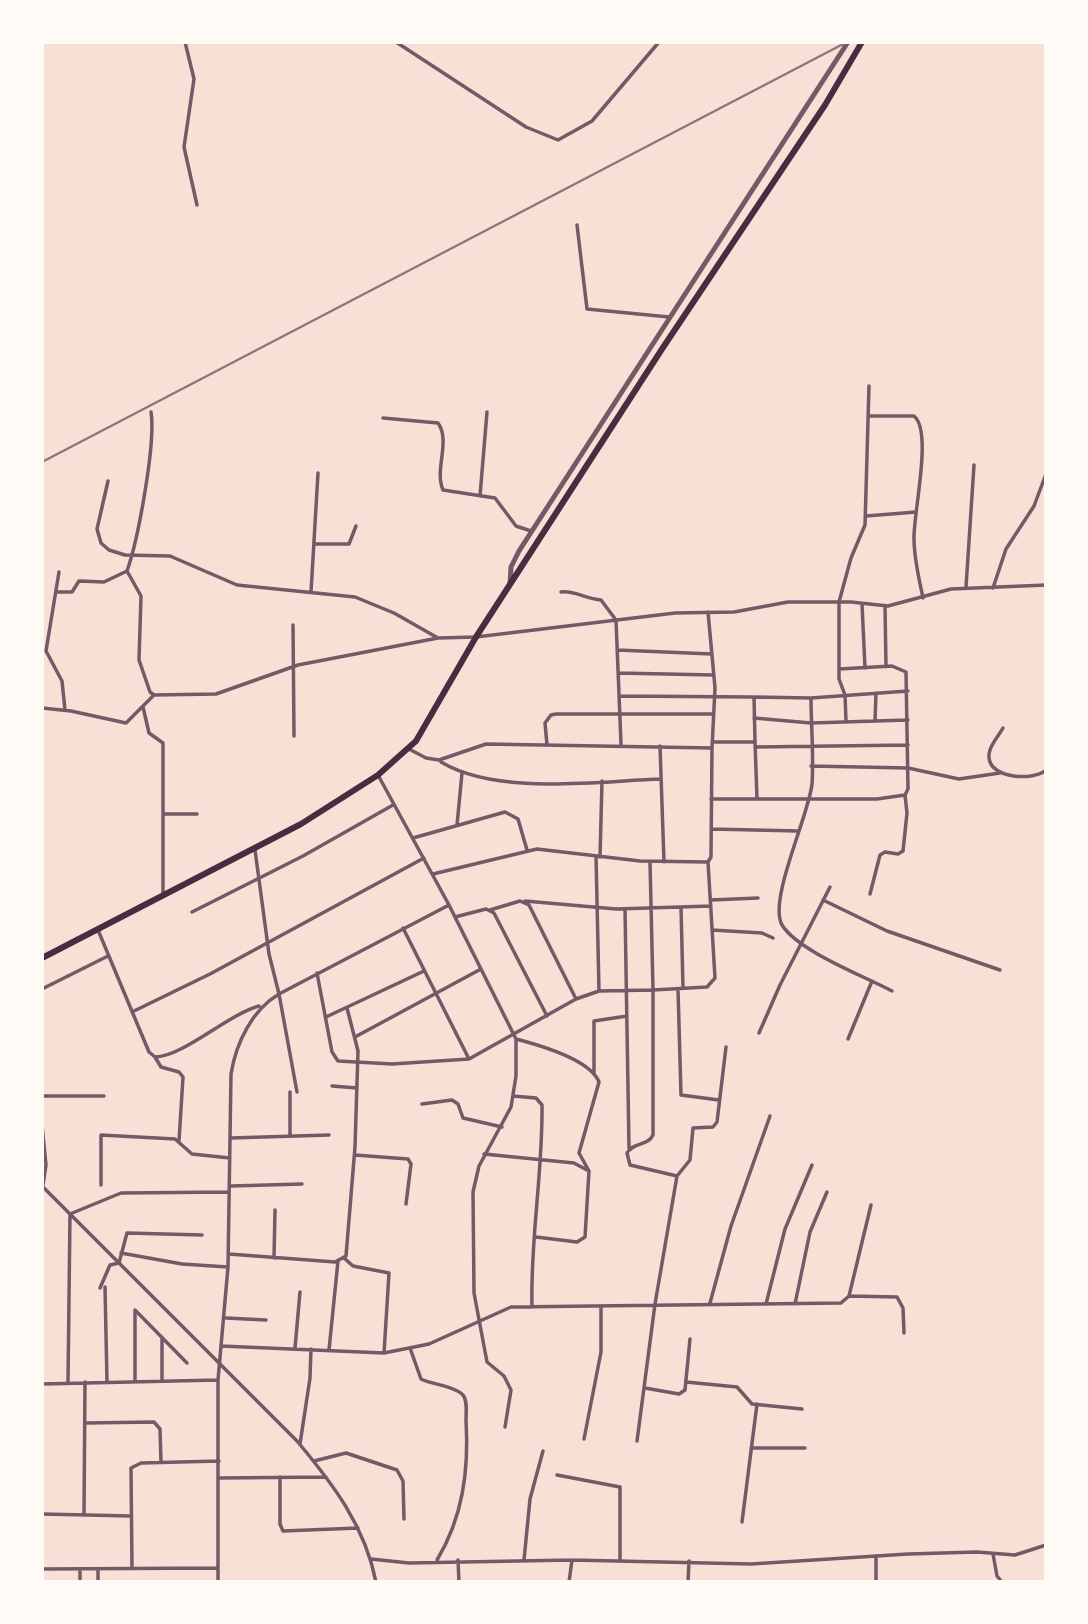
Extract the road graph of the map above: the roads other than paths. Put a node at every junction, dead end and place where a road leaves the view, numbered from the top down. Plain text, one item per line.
1 (186, 42) edge
2 (396, 42) edge
3 (659, 42) edge
4 (848, 42) edge
5 (862, 42) edge
6 (197, 205) dead end
7 (577, 225) dead end
8 (669, 317) junction
9 (869, 386) dead end
10 (151, 412) dead end
11 (487, 412) dead end
12 (870, 416) junction
13 (383, 418) dead end
14 (974, 465) dead end
15 (318, 473) dead end
16 (1046, 474) edge
17 (107, 481) dead end
18 (480, 496) junction
19 (916, 512) junction
20 (866, 516) junction
21 (356, 526) dead end
22 (532, 531) junction
23 (314, 544) junction
24 (134, 555) junction
25 (127, 571) junction
26 (59, 572) dead end
27 (510, 585) junction
28 (1046, 585) edge
29 (966, 587) junction
30 (993, 587) junction
31 (56, 592) junction
32 (312, 592) junction
33 (561, 592) dead end
34 (923, 598) junction
35 (839, 602) junction
36 (862, 603) junction
37 (885, 606) junction
38 (708, 612) junction
39 (616, 620) junction
40 (293, 625) dead end
41 (438, 638) junction
42 (476, 638) junction
43 (617, 650) junction
44 (712, 654) junction
45 (886, 667) junction
46 (293, 668) junction
47 (866, 668) junction
48 (839, 669) junction
49 (618, 673) junction
50 (714, 676) junction
51 (908, 691) junction
52 (876, 693) junction
53 (154, 695) junction
54 (845, 695) junction
55 (619, 696) junction
56 (714, 696) junction
57 (754, 697) junction
58 (811, 698) junction
59 (143, 707) junction
60 (42, 708) edge
61 (65, 710) junction
62 (620, 714) junction
63 (713, 714) junction
64 (754, 718) junction
65 (876, 720) junction
66 (908, 720) junction
67 (846, 721) junction
68 (811, 723) junction
69 (1003, 728) dead end
70 (294, 736) dead end
71 (712, 742) junction
72 (621, 744) junction
73 (547, 745) junction
74 (755, 745) junction
75 (811, 745) junction
76 (660, 746) junction
77 (908, 746) junction
78 (712, 748) junction
79 (409, 749) junction
80 (439, 761) junction
81 (811, 766) junction
82 (908, 768) junction
83 (1046, 770) edge
84 (1000, 773) junction
85 (463, 774) junction
86 (378, 775) junction
87 (661, 779) junction
88 (602, 781) junction
89 (905, 795) junction
90 (711, 799) junction
91 (757, 799) junction
92 (807, 799) junction
93 (394, 804) junction
94 (164, 814) junction
95 (197, 814) dead end
96 (457, 825) junction
97 (711, 829) junction
98 (798, 831) junction
99 (413, 838) junction
100 (255, 850) junction
101 (527, 850) junction
102 (598, 857) junction
103 (425, 858) junction
104 (650, 862) junction
105 (664, 862) junction
106 (708, 862) junction
107 (433, 874) junction
108 (259, 880) junction
109 (830, 887) dead end
110 (870, 894) dead end
111 (163, 897) junction
112 (758, 898) dead end
113 (710, 900) junction
114 (525, 901) junction
115 (823, 901) junction
116 (449, 905) junction
117 (711, 906) junction
118 (681, 907) junction
119 (653, 908) junction
120 (597, 909) junction
121 (625, 909) junction
122 (490, 910) junction
123 (192, 912) dead end
124 (455, 917) junction
125 (403, 928) junction
126 (98, 930) junction
127 (712, 930) junction
128 (773, 939) dead end
129 (801, 942) junction
130 (268, 943) junction
131 (107, 956) junction
132 (42, 958) edge
133 (481, 970) junction
134 (1000, 970) dead end
135 (424, 971) junction
136 (317, 973) junction
137 (872, 981) junction
138 (680, 988) junction
139 (42, 989) edge
140 (626, 990) junction
141 (653, 990) junction
142 (892, 991) dead end
143 (599, 992) junction
144 (279, 994) junction
145 (436, 996) junction
146 (576, 999) junction
147 (261, 1006) junction
148 (346, 1008) junction
149 (132, 1012) junction
150 (547, 1016) junction
151 (627, 1016) junction
152 (326, 1017) junction
153 (759, 1033) dead end
154 (355, 1037) junction
155 (515, 1037) junction
156 (848, 1039) dead end
157 (726, 1047) dead end
158 (155, 1057) junction
159 (469, 1059) junction
160 (358, 1062) junction
161 (594, 1073) junction
162 (332, 1086) dead end
163 (357, 1088) junction
164 (290, 1092) dead end
165 (297, 1092) dead end
166 (42, 1096) edge
167 (104, 1096) dead end
168 (513, 1096) junction
169 (719, 1100) junction
170 (422, 1104) dead end
171 (771, 1116) dead end
172 (42, 1125) edge
173 (502, 1127) junction
174 (329, 1135) dead end
175 (290, 1136) junction
176 (231, 1138) junction
177 (179, 1141) junction
178 (629, 1149) junction
179 (579, 1153) junction
180 (484, 1154) junction
181 (355, 1155) junction
182 (539, 1157) junction
183 (230, 1158) junction
184 (574, 1163) junction
185 (812, 1165) dead end
186 (589, 1171) junction
187 (677, 1176) junction
188 (101, 1185) dead end
189 (302, 1185) dead end
190 (42, 1186) edge
191 (230, 1186) junction
192 (229, 1192) junction
193 (827, 1192) dead end
194 (406, 1204) dead end
195 (871, 1205) dead end
196 (275, 1210) dead end
197 (70, 1214) junction
198 (202, 1236) dead end
199 (536, 1237) junction
200 (121, 1253) junction
201 (229, 1254) junction
202 (274, 1258) junction
203 (344, 1258) junction
204 (338, 1261) junction
205 (119, 1263) junction
206 (228, 1267) junction
207 (300, 1292) dead end
208 (849, 1296) junction
209 (710, 1303) junction
210 (655, 1304) junction
211 (766, 1304) junction
212 (795, 1304) junction
213 (601, 1306) junction
214 (532, 1307) junction
215 (226, 1318) junction
216 (266, 1320) dead end
217 (479, 1324) junction
218 (904, 1333) dead end
219 (162, 1338) junction
220 (690, 1339) dead end
221 (222, 1346) junction
222 (295, 1348) junction
223 (311, 1348) junction
224 (410, 1348) junction
225 (329, 1350) junction
226 (384, 1353) junction
227 (187, 1363) dead end
228 (219, 1363) junction
229 (218, 1380) junction
230 (135, 1381) junction
231 (162, 1381) junction
232 (68, 1382) junction
233 (85, 1382) junction
234 (107, 1382) junction
235 (686, 1382) junction
236 (42, 1384) edge
237 (645, 1388) junction
238 (757, 1404) junction
239 (802, 1409) dead end
240 (85, 1423) junction
241 (505, 1427) dead end
242 (584, 1439) dead end
243 (637, 1441) dead end
244 (300, 1444) junction
245 (751, 1448) junction
246 (805, 1448) dead end
247 (543, 1451) dead end
248 (219, 1461) junction
249 (314, 1461) junction
250 (161, 1462) junction
251 (557, 1475) dead end
252 (327, 1476) junction
253 (281, 1477) junction
254 (219, 1478) junction
255 (42, 1514) edge
256 (84, 1515) junction
257 (131, 1516) junction
258 (404, 1519) dead end
259 (742, 1522) dead end
260 (358, 1528) junction
261 (1046, 1545) edge
262 (993, 1554) junction
263 (876, 1555) junction
264 (371, 1559) junction
265 (458, 1560) junction
266 (524, 1560) junction
267 (572, 1560) junction
268 (620, 1560) junction
269 (436, 1561) junction
270 (689, 1561) junction
271 (132, 1568) junction
272 (218, 1568) junction
273 (42, 1569) edge
274 (79, 1569) junction
275 (98, 1570) junction
276 (80, 1582) edge
277 (98, 1582) edge
278 (218, 1582) edge
279 (376, 1582) edge
280 (459, 1582) edge
281 (569, 1582) edge
282 (688, 1582) edge
283 (876, 1582) edge
284 (1002, 1582) edge

1 - 6 street
2 - 3 street
4 - 8 street
5 - 27 highway
7 - 8 street
8 - 22 street
9 - 12 street
10 - 24 street
11 - 18 street
12 - 19 street
12 - 20 street
13 - 18 street
14 - 29 street
15 - 23 street
16 - 30 street
17 - 24 street
18 - 22 street
19 - 20 street
19 - 34 street
20 - 35 street
21 - 23 street
22 - 27 street
23 - 32 street
24 - 25 street
24 - 32 street
25 - 31 street
25 - 53 street
26 - 31 street
27 - 42 highway
28 - 30 street
29 - 30 street
29 - 34 street
31 - 61 street
32 - 41 street
33 - 39 street
34 - 37 street
35 - 36 street
35 - 38 street
35 - 48 street
36 - 37 street
36 - 47 street
37 - 45 street
38 - 39 street
38 - 44 street
39 - 42 street
39 - 43 street
40 - 46 street
41 - 42 street
41 - 46 street
42 - 79 highway
43 - 44 street
43 - 49 street
44 - 50 street
45 - 47 street
45 - 51 street
46 - 53 street
46 - 70 street
47 - 48 street
48 - 54 street
49 - 50 street
49 - 55 street
50 - 56 street
51 - 52 street
51 - 66 street
52 - 54 street
52 - 65 street
53 - 59 street
54 - 58 street
54 - 67 street
55 - 56 street
55 - 62 street
56 - 57 street
56 - 63 street
57 - 58 street
57 - 64 street
58 - 68 street
59 - 61 street
59 - 94 street
60 - 61 street
62 - 63 street
62 - 72 street
62 - 73 street
63 - 71 street
64 - 68 street
64 - 74 street
65 - 66 street
65 - 67 street
66 - 77 street
67 - 68 street
68 - 75 street
69 - 84 street
71 - 74 street
71 - 78 street
72 - 73 street
72 - 76 street
73 - 80 street
74 - 75 street
74 - 91 street
75 - 77 street
75 - 81 street
76 - 78 street
76 - 87 street
77 - 82 street
78 - 90 street
79 - 80 street
79 - 86 highway
80 - 85 street
81 - 82 street
81 - 92 street
82 - 84 street
82 - 89 street
83 - 84 street
85 - 88 street
85 - 96 street
86 - 93 street
86 - 100 highway
87 - 88 street
87 - 105 street
88 - 102 street
89 - 92 street
89 - 110 street
90 - 91 street
90 - 97 street
91 - 92 street
92 - 98 street
93 - 99 street
93 - 108 street
94 - 95 street
94 - 111 street
96 - 99 street
96 - 101 street
97 - 98 street
97 - 106 street
98 - 129 street
99 - 103 street
100 - 108 street
100 - 111 highway
101 - 102 street
101 - 107 street
102 - 104 street
102 - 120 street
103 - 107 street
103 - 130 street
104 - 105 street
104 - 119 street
105 - 106 street
106 - 113 street
107 - 116 street
108 - 123 street
108 - 130 street
109 - 115 street
111 - 126 highway
112 - 113 street
113 - 117 street
114 - 120 street
114 - 122 street
114 - 146 street
115 - 129 street
115 - 134 street
116 - 124 street
116 - 125 street
117 - 118 street
117 - 127 street
118 - 119 street
118 - 138 street
119 - 121 street
119 - 141 street
120 - 121 street
120 - 143 street
121 - 140 street
122 - 124 street
122 - 150 street
124 - 133 street
125 - 135 street
125 - 136 street
126 - 131 street
126 - 132 highway
127 - 128 street
127 - 138 street
129 - 137 street
129 - 153 street
130 - 144 street
130 - 149 street
131 - 139 street
131 - 149 street
133 - 145 street
133 - 155 street
135 - 145 street
135 - 148 street
136 - 144 street
136 - 152 street
137 - 142 street
137 - 156 street
138 - 141 street
138 - 169 street
140 - 141 street
140 - 143 street
140 - 151 street
141 - 178 street
143 - 146 street
144 - 147 street
144 - 165 street
145 - 154 street
145 - 159 street
146 - 150 street
147 - 158 street
147 - 176 street
148 - 152 street
148 - 154 street
149 - 158 street
150 - 155 street
151 - 161 street
151 - 178 street
152 - 160 street
154 - 160 street
155 - 159 street
155 - 161 street
155 - 168 street
157 - 169 street
158 - 177 street
159 - 160 street
160 - 163 street
161 - 179 street
162 - 163 street
163 - 181 street
164 - 175 street
166 - 167 street
168 - 173 street
168 - 182 street
169 - 187 street
170 - 173 street
171 - 209 street
172 - 190 street
173 - 180 street
174 - 175 street
175 - 176 street
176 - 183 street
177 - 183 street
177 - 188 street
178 - 187 street
179 - 184 street
179 - 186 street
180 - 182 street
180 - 217 street
181 - 194 street
181 - 203 street
182 - 184 street
182 - 199 street
183 - 191 street
184 - 186 street
185 - 211 street
186 - 199 street
187 - 210 street
189 - 191 street
190 - 197 street
191 - 192 street
192 - 197 street
192 - 201 street
193 - 212 street
195 - 208 street
196 - 202 street
197 - 205 street
197 - 232 street
198 - 200 street
199 - 214 street
200 - 205 street
200 - 206 street
201 - 202 street
201 - 206 street
202 - 204 street
203 - 204 street
203 - 226 street
204 - 225 street
205 - 228 street
205 - 234 street
206 - 215 street
207 - 222 street
208 - 212 street
208 - 218 street
209 - 210 street
209 - 211 street
210 - 213 street
210 - 237 street
211 - 212 street
213 - 214 street
213 - 242 street
214 - 217 street
215 - 216 street
215 - 221 street
217 - 224 street
217 - 241 street
219 - 227 street
219 - 230 street
219 - 231 street
220 - 235 street
221 - 222 street
221 - 228 street
222 - 223 street
223 - 225 street
223 - 244 street
224 - 226 street
224 - 269 street
225 - 226 street
228 - 229 street
228 - 244 street
229 - 231 street
229 - 248 street
230 - 231 street
230 - 234 street
232 - 233 street
232 - 236 street
233 - 234 street
233 - 240 street
235 - 237 street
235 - 238 street
237 - 243 street
238 - 239 street
238 - 245 street
240 - 250 street
240 - 256 street
244 - 249 street
245 - 246 street
245 - 259 street
247 - 266 street
248 - 250 street
248 - 254 street
249 - 252 street
249 - 258 street
250 - 257 street
251 - 268 street
252 - 253 street
252 - 260 street
253 - 254 street
253 - 260 street
254 - 272 street
255 - 256 street
256 - 257 street
257 - 271 street
260 - 264 street
261 - 262 street
262 - 263 street
262 - 284 street
263 - 270 street
263 - 283 street
264 - 269 street
264 - 279 street
265 - 266 street
265 - 269 street
265 - 280 street
266 - 267 street
267 - 268 street
267 - 281 street
268 - 270 street
270 - 282 street
271 - 272 street
271 - 275 street
272 - 278 street
273 - 274 street
274 - 275 street
274 - 276 street
275 - 277 street

